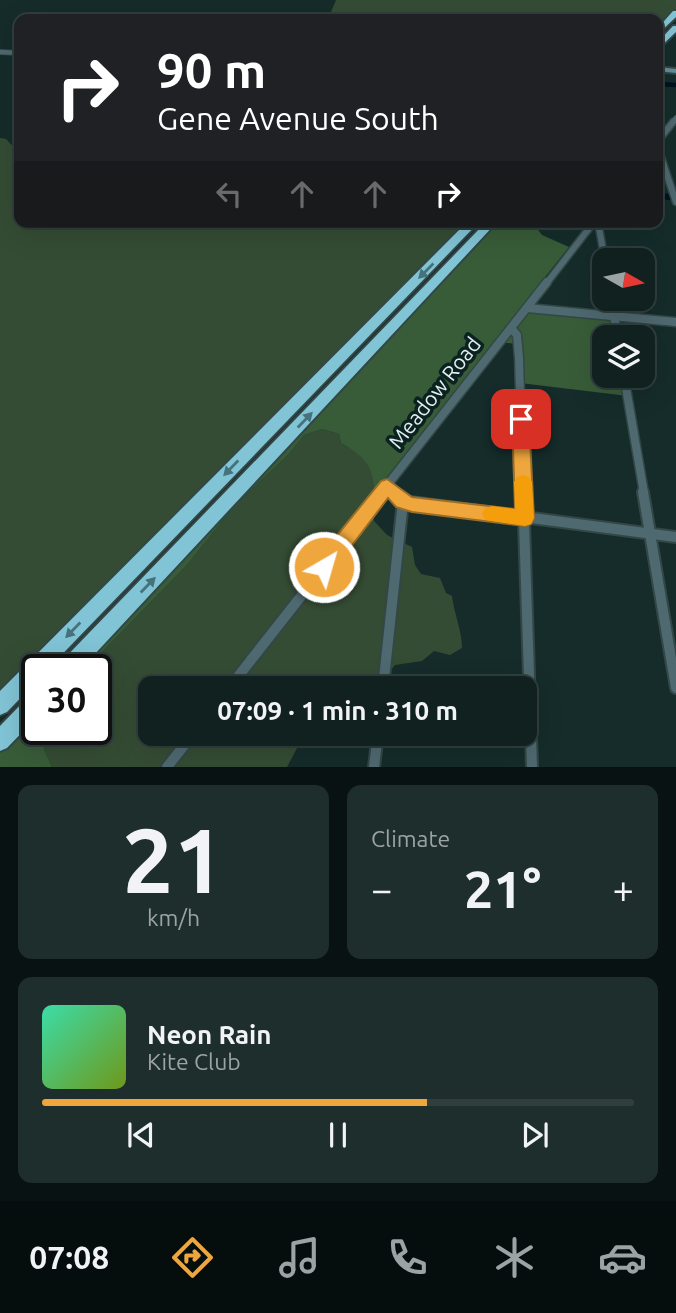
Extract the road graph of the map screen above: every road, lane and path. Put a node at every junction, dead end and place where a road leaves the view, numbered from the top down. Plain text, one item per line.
1 (676, 13) edge
2 (663, 27) edge
3 (676, 28) edge
4 (663, 42) edge
5 (676, 118) edge
6 (663, 135) edge
7 (663, 163) edge
8 (676, 202) edge
9 (468, 228) edge
10 (486, 228) edge
11 (591, 228) edge
12 (597, 228) edge
13 (602, 248) edge
14 (527, 308) junction
15 (613, 312) edge
16 (614, 316) junction
17 (676, 322) edge
18 (616, 325) edge
19 (511, 328) junction
20 (626, 388) edge
21 (256, 443) junction
22 (274, 453) junction
23 (387, 486) junction
24 (403, 501) junction
25 (525, 518) junction
26 (650, 534) junction
27 (676, 537) edge
28 (82, 654) edge
29 (238, 676) edge
30 (384, 676) edge
31 (676, 688) edge
32 (0, 705) edge
33 (21, 719) edge
34 (0, 741) edge
35 (184, 746) edge
36 (376, 746) edge
37 (167, 767) edge
38 (374, 767) edge
39 (532, 767) edge

1 - 2 highway
3 - 4 highway
5 - 6 street
7 - 8 street
9 -> 21 highway
22 -> 10 highway
11 - 14 street, Meadow Road
12 - 13 street
14 - 16 street
14 - 19 street, Meadow Road
15 - 16 street
16 - 17 street
16 - 18 street
19 - 23 street, Meadow Road
19 - 25 street
20 - 26 street
21 - 22 highway
21 -> 32 highway
28 -> 22 highway
23 - 24 street
23 - 29 street, Meadow Road
24 - 25 street
24 - 30 street
25 - 26 street
25 - 39 street
26 - 27 street
26 - 31 street
33 - 34 highway
35 - 37 street
36 - 38 street

